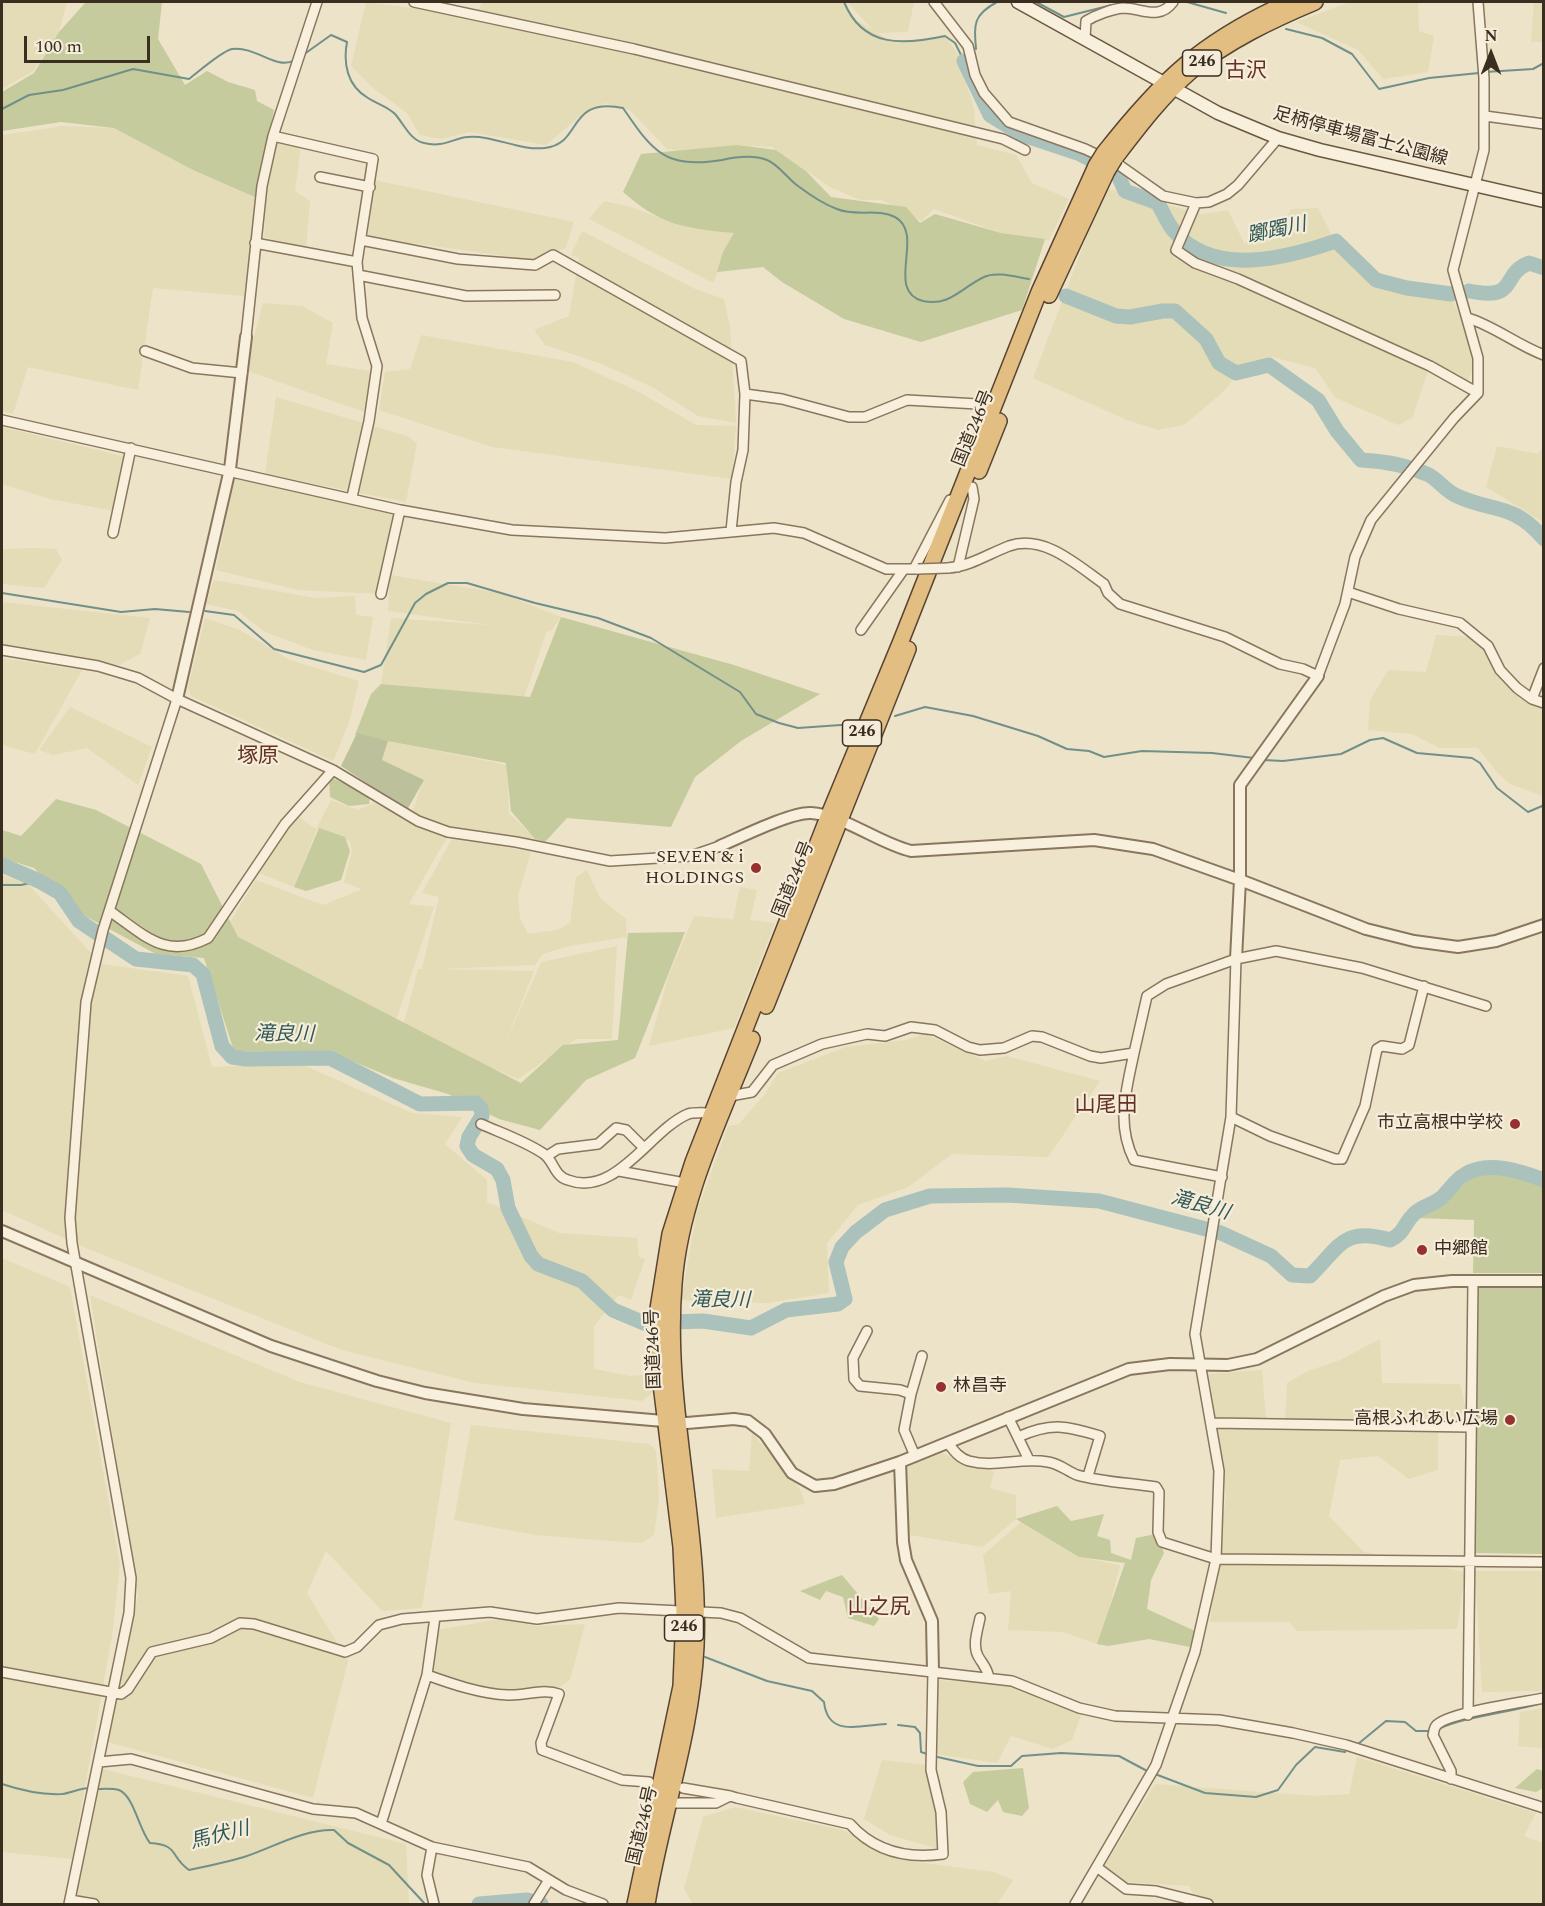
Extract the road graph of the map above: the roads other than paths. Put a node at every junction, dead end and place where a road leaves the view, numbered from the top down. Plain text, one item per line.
1 (317, 2) edge
2 (414, 2) edge
3 (934, 2) edge
4 (1018, 2) edge
5 (1173, 2) edge
6 (1289, 2) edge
7 (1316, 2) edge
8 (1478, 2) edge
9 (1124, 5) edge
10 (1085, 39) junction
11 (1168, 85) junction
12 (1485, 116) junction
13 (1009, 122) junction
14 (1544, 124) edge
15 (273, 136) junction
16 (1278, 138) junction
17 (1004, 140) junction
18 (1025, 150) dead end
19 (1105, 162) junction
20 (320, 177) dead end
21 (370, 187) junction
22 (1475, 187) junction
23 (1544, 201) edge
24 (1196, 203) junction
25 (361, 240) junction
26 (255, 243) junction
27 (357, 262) junction
28 (358, 275) junction
29 (555, 295) dead end
30 (1468, 318) junction
31 (246, 337) joint
32 (145, 351) dead end
33 (1544, 355) edge
34 (242, 373) junction
35 (1478, 393) junction
36 (745, 394) junction
37 (995, 405) junction
38 (2, 420) edge
39 (131, 448) junction
40 (230, 470) junction
41 (969, 481) junction
42 (352, 497) junction
43 (400, 510) junction
44 (731, 531) junction
45 (113, 533) dead end
46 (953, 567) junction
47 (912, 570) junction
48 (1348, 592) junction
49 (381, 594) dead end
50 (861, 630) dead end
51 (2, 650) edge
52 (1544, 668) edge
53 (1318, 676) junction
54 (177, 699) junction
55 (1532, 699) junction
56 (1544, 703) edge
57 (333, 770) junction
58 (833, 819) junction
59 (720, 846) joint
60 (1240, 880) junction
61 (111, 912) junction
62 (1544, 925) edge
63 (1236, 959) junction
64 (1424, 986) junction
65 (1486, 1006) dead end
66 (1134, 1053) junction
67 (730, 1096) junction
68 (711, 1113) junction
69 (1231, 1117) junction
70 (481, 1124) dead end
71 (643, 1147) junction
72 (547, 1156) junction
73 (619, 1171) junction
74 (1222, 1177) junction
75 (685, 1183) junction
76 (2, 1231) edge
77 (75, 1263) junction
78 (1473, 1281) junction
79 (1544, 1281) edge
80 (665, 1309) junction
81 (867, 1331) dead end
82 (922, 1356) dead end
83 (1200, 1365) junction
84 (911, 1395) junction
85 (1008, 1417) junction
86 (672, 1421) junction
87 (1212, 1423) junction
88 (1470, 1427) junction
89 (1018, 1437) junction
90 (948, 1443) junction
91 (915, 1456) junction
92 (1029, 1460) junction
93 (900, 1462) junction
94 (1088, 1476) junction
95 (1216, 1559) junction
96 (1470, 1561) junction
97 (1544, 1562) edge
98 (690, 1613) junction
99 (435, 1617) junction
100 (980, 1617) dead end
101 (933, 1671) junction
102 (2, 1672) edge
103 (427, 1675) junction
104 (989, 1678) junction
105 (113, 1694) junction
106 (1544, 1698) edge
107 (1468, 1715) junction
108 (1173, 1720) junction
109 (99, 1762) junction
110 (1451, 1779) junction
111 (649, 1782) dead end
112 (683, 1788) dead end
113 (730, 1796) junction
114 (670, 1803) junction
115 (1544, 1808) edge
116 (381, 1824) junction
117 (432, 1847) junction
118 (1098, 1868) junction
119 (549, 1880) junction
120 (69, 1902) edge
121 (94, 1905) edge
122 (434, 1905) edge
123 (534, 1905) edge
124 (603, 1905) edge
125 (635, 1905) edge
126 (647, 1905) edge
127 (1075, 1905) edge
128 (1208, 1905) edge

1 - 15 street
2 - 17 street
3 - 13 street
4 - 10 main road, 足柄停車場富士公園線
5 - 9 street
6 - 11 highway, 国道246号 / 246
7 - 11 highway, 国道246号 / 246
8 - 12 street
9 - 10 street
10 - 11 main road, 足柄停車場富士公園線
11 - 16 main road, 足柄停車場富士公園線
11 - 19 highway, 国道246号 / 246
12 - 14 street
12 - 22 street
13 - 17 street
13 - 24 street
15 - 21 street
15 - 26 street
16 - 22 main road, 足柄停車場富士公園線
16 - 24 street
17 - 18 street
19 - 37 highway, 国道246号 / 246
19 - 41 highway, 国道246号 / 246
20 - 21 street
21 - 25 street
22 - 23 main road, 足柄停車場富士公園線
22 - 30 street
24 - 35 street
25 - 27 street
25 - 36 street
26 - 27 street
26 - 31 street
27 - 28 street
28 - 29 street
28 - 42 street
30 - 33 street
30 - 35 street
31 - 34 street
32 - 34 street
34 - 40 street
35 - 48 street
36 - 37 street
36 - 44 street
37 - 41 highway, 国道246号 / 246
38 - 39 street
39 - 40 street
39 - 45 street
40 - 42 street
40 - 54 street
41 - 46 street
41 - 47 street
41 - 58 highway, 国道246号 / 246
42 - 43 street
43 - 44 street
43 - 49 street
44 - 47 street
46 - 47 street, bridge
46 - 53 street
47 - 50 street
48 - 53 street
48 - 55 street
51 - 54 street
52 - 55 street
53 - 60 street
54 - 57 street
54 - 61 street
55 - 56 street
57 - 59 street
57 - 61 street
58 - 59 street
58 - 60 street
58 - 67 highway, 国道246号 / 246
58 - 68 highway, 国道246号 / 246
60 - 62 street
60 - 63 street
61 - 77 street
63 - 64 street
63 - 66 street
63 - 69 street
64 - 65 street
64 - 69 street
66 - 67 street
66 - 74 street
67 - 80 highway, 国道246号 / 246
68 - 71 street
68 - 75 highway, 国道246号 / 246
69 - 74 street
70 - 72 street
71 - 72 street
71 - 73 street
72 - 73 street
73 - 75 street
74 - 83 street
75 - 80 highway, 国道246号 / 246
76 - 77 street
77 - 86 street
77 - 105 street
78 - 79 street
78 - 83 street
78 - 88 street
80 - 86 highway, 国道246号 / 246
81 - 84 street
82 - 84 street
83 - 85 street
83 - 87 street
84 - 91 street
85 - 89 street
85 - 90 street
86 - 93 street
86 - 98 highway, 国道246号 / 246
87 - 88 street
87 - 95 street
88 - 96 street
89 - 92 street
89 - 94 street
90 - 91 street
90 - 92 street
91 - 93 street
92 - 94 street
93 - 101 street
94 - 95 street
95 - 96 street
95 - 108 street
96 - 97 street
96 - 107 street
98 - 99 street
98 - 101 street
98 - 114 highway, 国道246号 / 246
98 - 125 highway, 国道246号 / 246
99 - 103 street
99 - 105 street
100 - 104 street
101 - 104 street
101 - 113 street
102 - 105 street
103 - 111 street
103 - 116 street
104 - 108 street
105 - 109 street
106 - 107 street
107 - 110 street
108 - 110 street
108 - 118 street
109 - 116 street
109 - 120 street
110 - 115 street
112 - 113 street
113 - 114 street
114 - 126 highway, 国道246号 / 246
116 - 117 street
117 - 119 street
117 - 122 street
118 - 127 street
118 - 128 street
119 - 123 street
119 - 124 street
120 - 121 street

